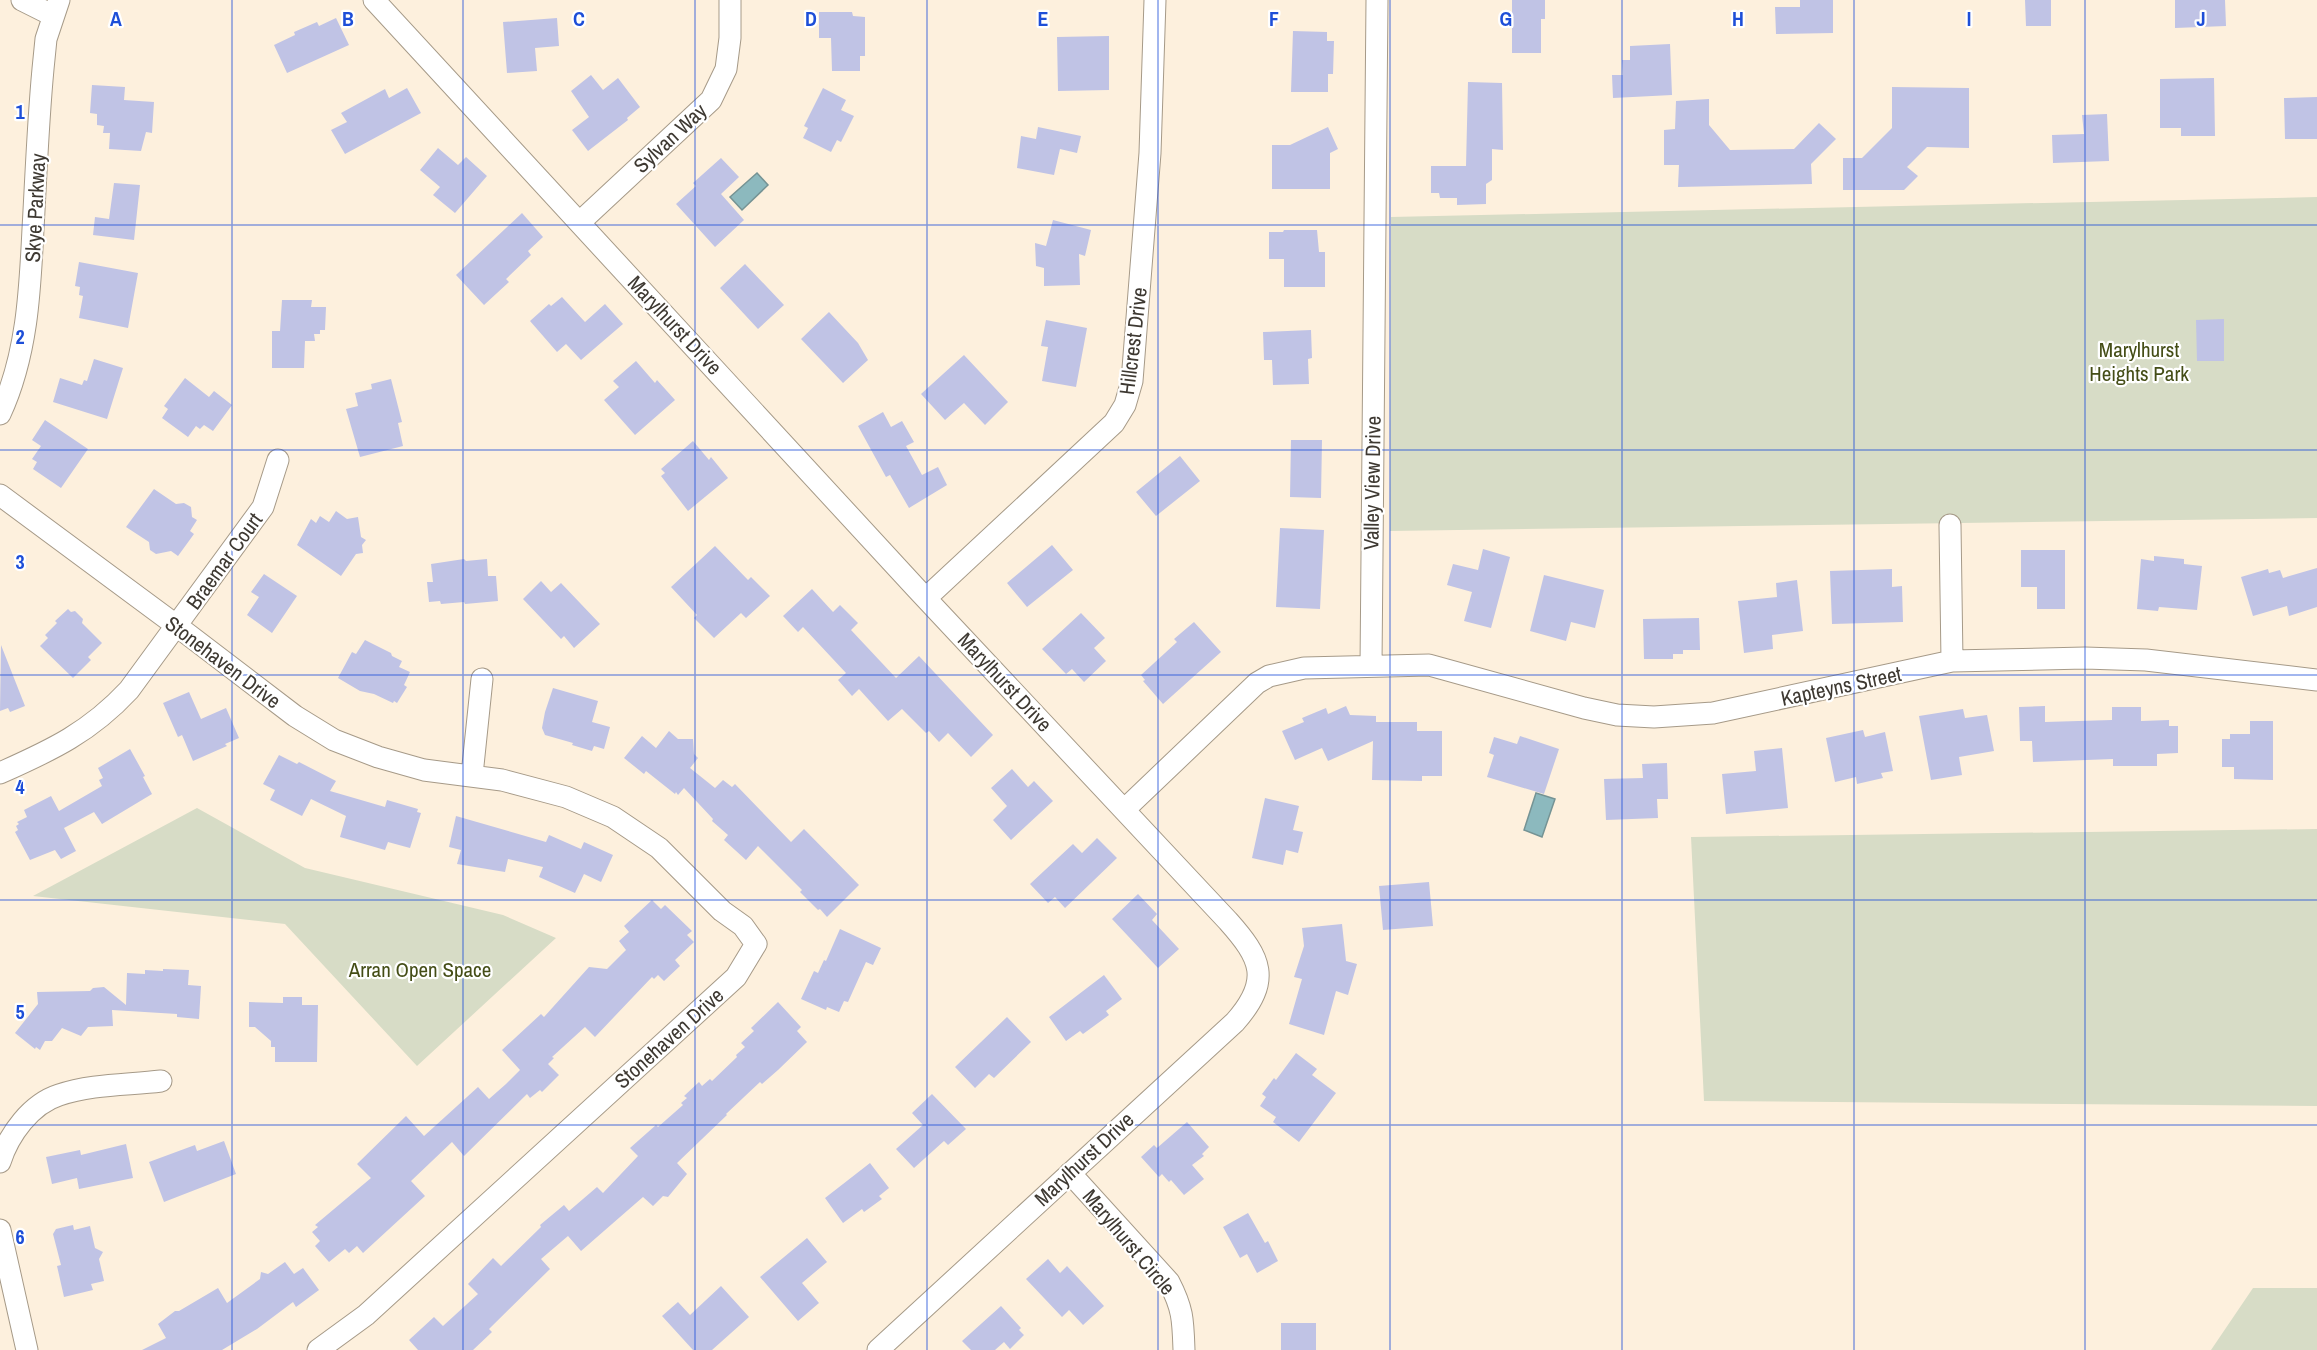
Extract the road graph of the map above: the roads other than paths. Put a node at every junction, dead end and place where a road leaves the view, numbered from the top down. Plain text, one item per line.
1 (22, 0) edge
2 (374, 0) edge
3 (730, 0) edge
4 (1155, 0) edge
5 (1377, 0) edge
6 (55, 7) edge
7 (580, 222) junction
8 (0, 414) edge
9 (278, 460) dead end
10 (0, 495) edge
11 (1950, 525) dead end
12 (926, 598) junction
13 (177, 626) junction
14 (1952, 661) junction
15 (1371, 666) junction
16 (482, 679) dead end
17 (2317, 680) edge
18 (0, 773) edge
19 (472, 775) junction
20 (1124, 810) junction
21 (161, 1082) dead end
22 (0, 1162) edge
23 (1070, 1173) junction
24 (0, 1230) edge
25 (27, 1350) edge
26 (318, 1350) edge
27 (878, 1350) edge
28 (1184, 1350) edge

1 - 6 street
2 - 7 street, Marylhurst Drive
3 - 7 street, Sylvan Way
4 - 12 street, Hillcrest Drive
5 - 15 street, Valley View Drive
6 - 8 street, Skye Parkway
7 - 12 street, Marylhurst Drive
9 - 13 street, Braemar Court
10 - 13 street, Stonehaven Drive
11 - 14 street
12 - 20 street, Marylhurst Drive
13 - 18 street, Braemar Court
13 - 19 street, Stonehaven Drive
14 - 15 street, Kapteyns Street
14 - 17 street, Kapteyns Street
15 - 20 street
16 - 19 street
19 - 26 street, Stonehaven Drive
20 - 23 street, Marylhurst Drive
21 - 22 street
23 - 27 street, Marylhurst Drive
23 - 28 street, Marylhurst Circle
24 - 25 street

